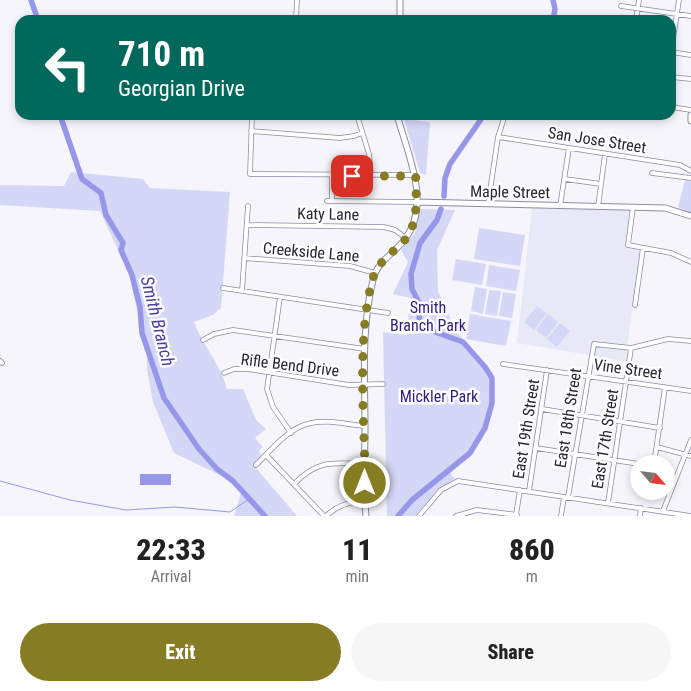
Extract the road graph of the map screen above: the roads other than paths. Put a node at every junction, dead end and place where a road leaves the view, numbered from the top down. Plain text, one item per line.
1 (297, 0) edge
2 (401, 0) edge
3 (639, 0) edge
4 (679, 0) edge
5 (621, 6) dead end
6 (638, 8) junction
7 (677, 14) junction
8 (296, 15) edge
9 (400, 15) edge
10 (637, 15) edge
11 (691, 16) edge
12 (676, 20) edge
13 (676, 53) edge
14 (691, 55) edge
15 (676, 77) edge
16 (691, 80) edge
17 (676, 108) edge
18 (691, 110) edge
19 (691, 115) edge
20 (252, 120) edge
21 (358, 120) edge
22 (398, 120) edge
23 (503, 120) edge
24 (691, 121) edge
25 (251, 131) junction
26 (362, 133) junction
27 (498, 137) junction
28 (569, 148) junction
29 (605, 154) junction
30 (691, 171) edge
31 (652, 173) dead end
32 (332, 176) junction
33 (371, 176) junction
34 (415, 176) junction
35 (691, 178) edge
36 (564, 179) junction
37 (601, 184) junction
38 (416, 202) junction
39 (488, 204) junction
40 (248, 206) dead end
41 (560, 206) junction
42 (598, 207) junction
43 (633, 207) junction
44 (691, 216) edge
45 (247, 225) junction
46 (406, 238) junction
47 (643, 248) junction
48 (244, 258) junction
49 (691, 262) edge
50 (375, 273) junction
51 (223, 288) dead end
52 (242, 291) junction
53 (280, 297) junction
54 (635, 305) dead end
55 (367, 310) junction
56 (388, 313) dead end
57 (274, 335) junction
58 (203, 340) dead end
59 (691, 341) edge
60 (631, 348) junction
61 (365, 349) junction
62 (503, 364) dead end
63 (548, 370) junction
64 (224, 373) dead end
65 (268, 373) junction
66 (587, 376) junction
67 (626, 382) junction
68 (383, 384) dead end
69 (364, 385) junction
70 (665, 387) junction
71 (691, 391) edge
72 (542, 409) junction
73 (581, 416) junction
74 (620, 421) junction
75 (365, 426) junction
76 (660, 428) junction
77 (291, 433) junction
78 (691, 440) edge
79 (657, 447) junction
80 (536, 448) junction
81 (575, 454) junction
82 (685, 454) junction
83 (266, 455) junction
84 (656, 455) edge
85 (691, 456) edge
86 (614, 460) junction
87 (630, 463) edge
88 (365, 464) junction
89 (256, 465) dead end
90 (294, 484) junction
91 (520, 490) junction
92 (529, 491) junction
93 (566, 497) junction
94 (365, 502) junction
95 (608, 503) junction
96 (642, 508) junction
97 (663, 512) junction
98 (516, 515) edge
99 (325, 516) edge
100 (366, 516) edge
101 (419, 516) edge
102 (456, 516) edge
103 (562, 516) edge
104 (640, 516) edge
105 (691, 516) edge

1 - 8 street
2 - 9 street
3 - 6 street
4 - 7 street
5 - 6 street
6 - 7 street
6 - 10 street
7 - 11 street
7 - 12 street
13 - 14 street
15 - 16 street
17 - 18 street
19 - 24 street
20 - 25 street
21 - 26 street
22 - 34 street
23 - 27 street
25 - 26 street
25 - 32 street
26 - 33 street
27 - 28 street, San Jose Street
27 - 39 street
28 - 29 street, San Jose Street
28 - 36 street
29 - 30 street, San Jose Street
29 - 37 street
31 - 35 street
32 - 33 street
32 - 38 street, Maple Street
33 - 34 street
34 - 38 street
36 - 37 street
36 - 41 street
37 - 42 street
38 - 39 street, Maple Street
38 - 46 street
39 - 41 street, Maple Street
40 - 45 street
41 - 42 street, Maple Street
42 - 43 street, Maple Street
43 - 44 street, Maple Street
43 - 47 street
45 - 46 street, Katy Lane
45 - 48 street
46 - 50 street
47 - 49 street
47 - 54 street
48 - 50 street, Creekside Lane
48 - 52 street
50 - 55 street
51 - 52 street
52 - 53 street
53 - 55 street
53 - 57 street
55 - 56 street
55 - 61 street
57 - 58 street
57 - 61 street
57 - 65 street
59 - 60 street
60 - 66 street, East 18th Street
60 - 67 street, East 17th Street
61 - 69 street
62 - 63 street, Vine Street
63 - 66 street, Vine Street
63 - 72 street, East 19th Street
64 - 65 street, Rifle Bend Drive
65 - 69 street, Rifle Bend Drive
65 - 77 street
66 - 67 street, Vine Street
66 - 73 street, East 18th Street
67 - 70 street, Vine Street
67 - 74 street, East 17th Street
68 - 69 street, Rifle Bend Drive
69 - 75 street
70 - 71 street, Vine Street
70 - 76 street
72 - 73 street
72 - 80 street, East 19th Street
73 - 74 street
73 - 81 street, East 18th Street
74 - 76 street
74 - 86 street, East 17th Street
75 - 77 street
75 - 88 street
76 - 79 street
77 - 83 street
78 - 82 street
79 - 82 street
79 - 84 street
80 - 81 street
80 - 92 street, East 19th Street
81 - 86 street
81 - 93 street, East 18th Street
82 - 85 street
82 - 97 street
83 - 89 street
83 - 90 street
86 - 87 street
86 - 95 street, East 17th Street
88 - 90 street
88 - 94 street
90 - 99 street
91 - 92 street
91 - 98 street, East 19th Street
91 - 101 street
92 - 93 street
93 - 95 street
93 - 103 street, East 18th Street
94 - 99 street
94 - 100 street
95 - 96 street
96 - 97 street
96 - 104 street
97 - 105 street
98 - 102 street

